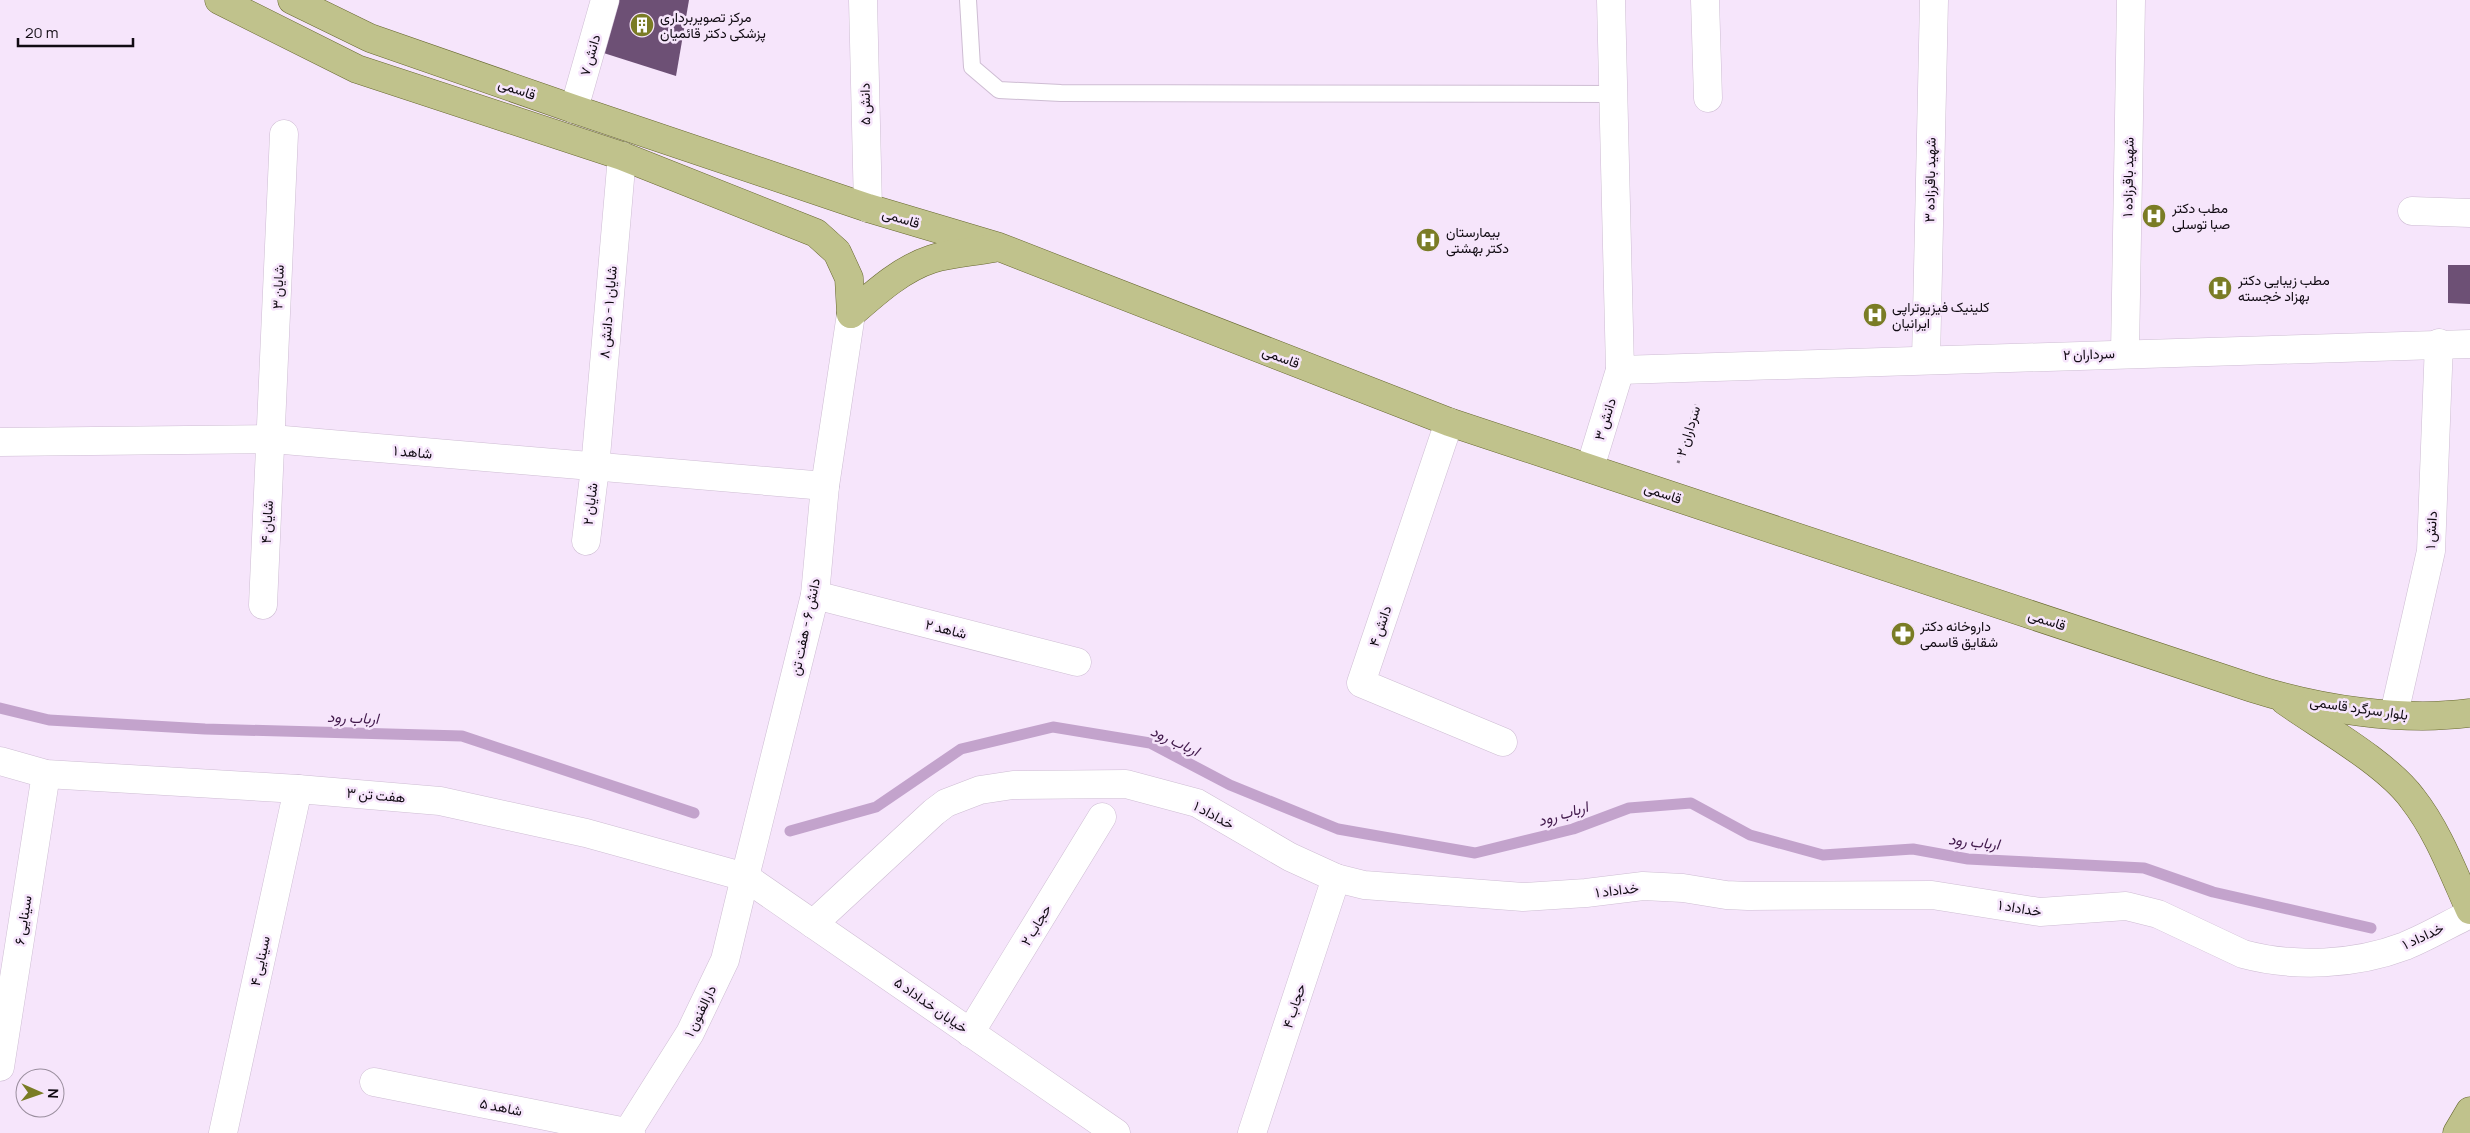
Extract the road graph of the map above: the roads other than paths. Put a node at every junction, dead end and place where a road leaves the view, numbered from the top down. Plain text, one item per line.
1 (219, 0) edge
2 (292, 0) edge
3 (606, 0) edge
4 (863, 0) edge
5 (968, 0) edge
6 (1611, 0) edge
7 (1705, 0) edge
8 (1934, 0) edge
9 (2131, 0) edge
10 (1614, 94) junction
11 (1708, 98) dead end
12 (574, 109) junction
13 (284, 134) dead end
14 (622, 156) junction
15 (868, 208) junction
16 (2412, 211) dead end
17 (2470, 212) edge
18 (999, 247) junction
19 (851, 314) junction
20 (2439, 343) junction
21 (2470, 344) edge
22 (2125, 353) junction
23 (1926, 360) junction
24 (1620, 370) junction
25 (1449, 422) junction
26 (272, 439) junction
27 (0, 442) edge
28 (595, 468) junction
29 (1590, 468) junction
30 (825, 486) junction
31 (586, 541) dead end
32 (815, 595) junction
33 (263, 605) dead end
34 (1077, 662) dead end
35 (2277, 696) junction
36 (2470, 713) edge
37 (2394, 714) junction
38 (1503, 742) dead end
39 (0, 761) edge
40 (46, 774) junction
41 (298, 789) junction
42 (1102, 817) dead end
43 (745, 878) junction
44 (1336, 878) junction
45 (2470, 910) edge
46 (2470, 914) edge
47 (813, 924) junction
48 (970, 1033) junction
49 (0, 1067) edge
50 (374, 1082) dead end
51 (2470, 1111) edge
52 (2470, 1126) edge
53 (628, 1132) edge
54 (223, 1133) edge
55 (1116, 1133) edge
56 (1252, 1133) edge
57 (2457, 1133) edge
58 (2462, 1133) edge

1 - 14 main road
2 - 12 main road, قاسمی
3 - 12 street, دانش ۷
4 - 15 street, دانش ۵
5 - 10 lane
6 - 10 street, دانش ۳
7 - 11 street
8 - 23 street, شهید باقرزاده ۳
9 - 22 street, شهید باقرزاده ۱
10 - 24 street, دانش ۳
12 - 15 main road, قاسمی
13 - 26 street, شایان ۳
14 - 19 main road
14 - 28 street, شایان ۱ - دانش ۸
15 - 18 main road, قاسمی
16 - 17 street
18 - 19 main road
18 - 25 main road, قاسمی
19 - 30 street, دانش ۶ - هفت تن
20 - 21 street, سرداران ۲
20 - 22 street, سرداران ۲
20 - 37 street, دانش ۱
22 - 23 street, سرداران ۲
23 - 24 street, سرداران ۲
24 - 29 street, دانش ۳
25 - 29 main road, قاسمی
25 - 38 street, دانش ۴
26 - 27 street, شاهد ۱
26 - 28 street, شاهد ۱
26 - 33 street, شایان ۴
28 - 30 street, شاهد ۱
28 - 31 street, شایان ۲
29 - 35 main road, قاسمی
30 - 32 street, دانش ۶ - هفت تن
32 - 34 street, شاهد ۲
32 - 43 street, دانش ۶ - هفت تن
35 - 37 main road, بلوار سرگرد قاسمی
35 - 45 main road
36 - 37 main road, بلوار سرگرد قاسمی
39 - 40 street, هفت تن ۳
40 - 41 street, هفت تن ۳
40 - 49 street, سینایی ۶
41 - 43 street, هفت تن ۳
41 - 54 street, سینایی ۴
42 - 48 street, حجاب ۲
43 - 47 street, خیابان خداداد ۵
43 - 53 street, دارالفنون ۱
44 - 46 street, خداداد ۱
44 - 47 street, خداداد ۱
44 - 56 street, حجاب ۴
47 - 48 street, خیابان خداداد ۵
48 - 55 street, خیابان خداداد ۵
50 - 53 street, شاهد ۵
51 - 57 main road
52 - 58 main road

